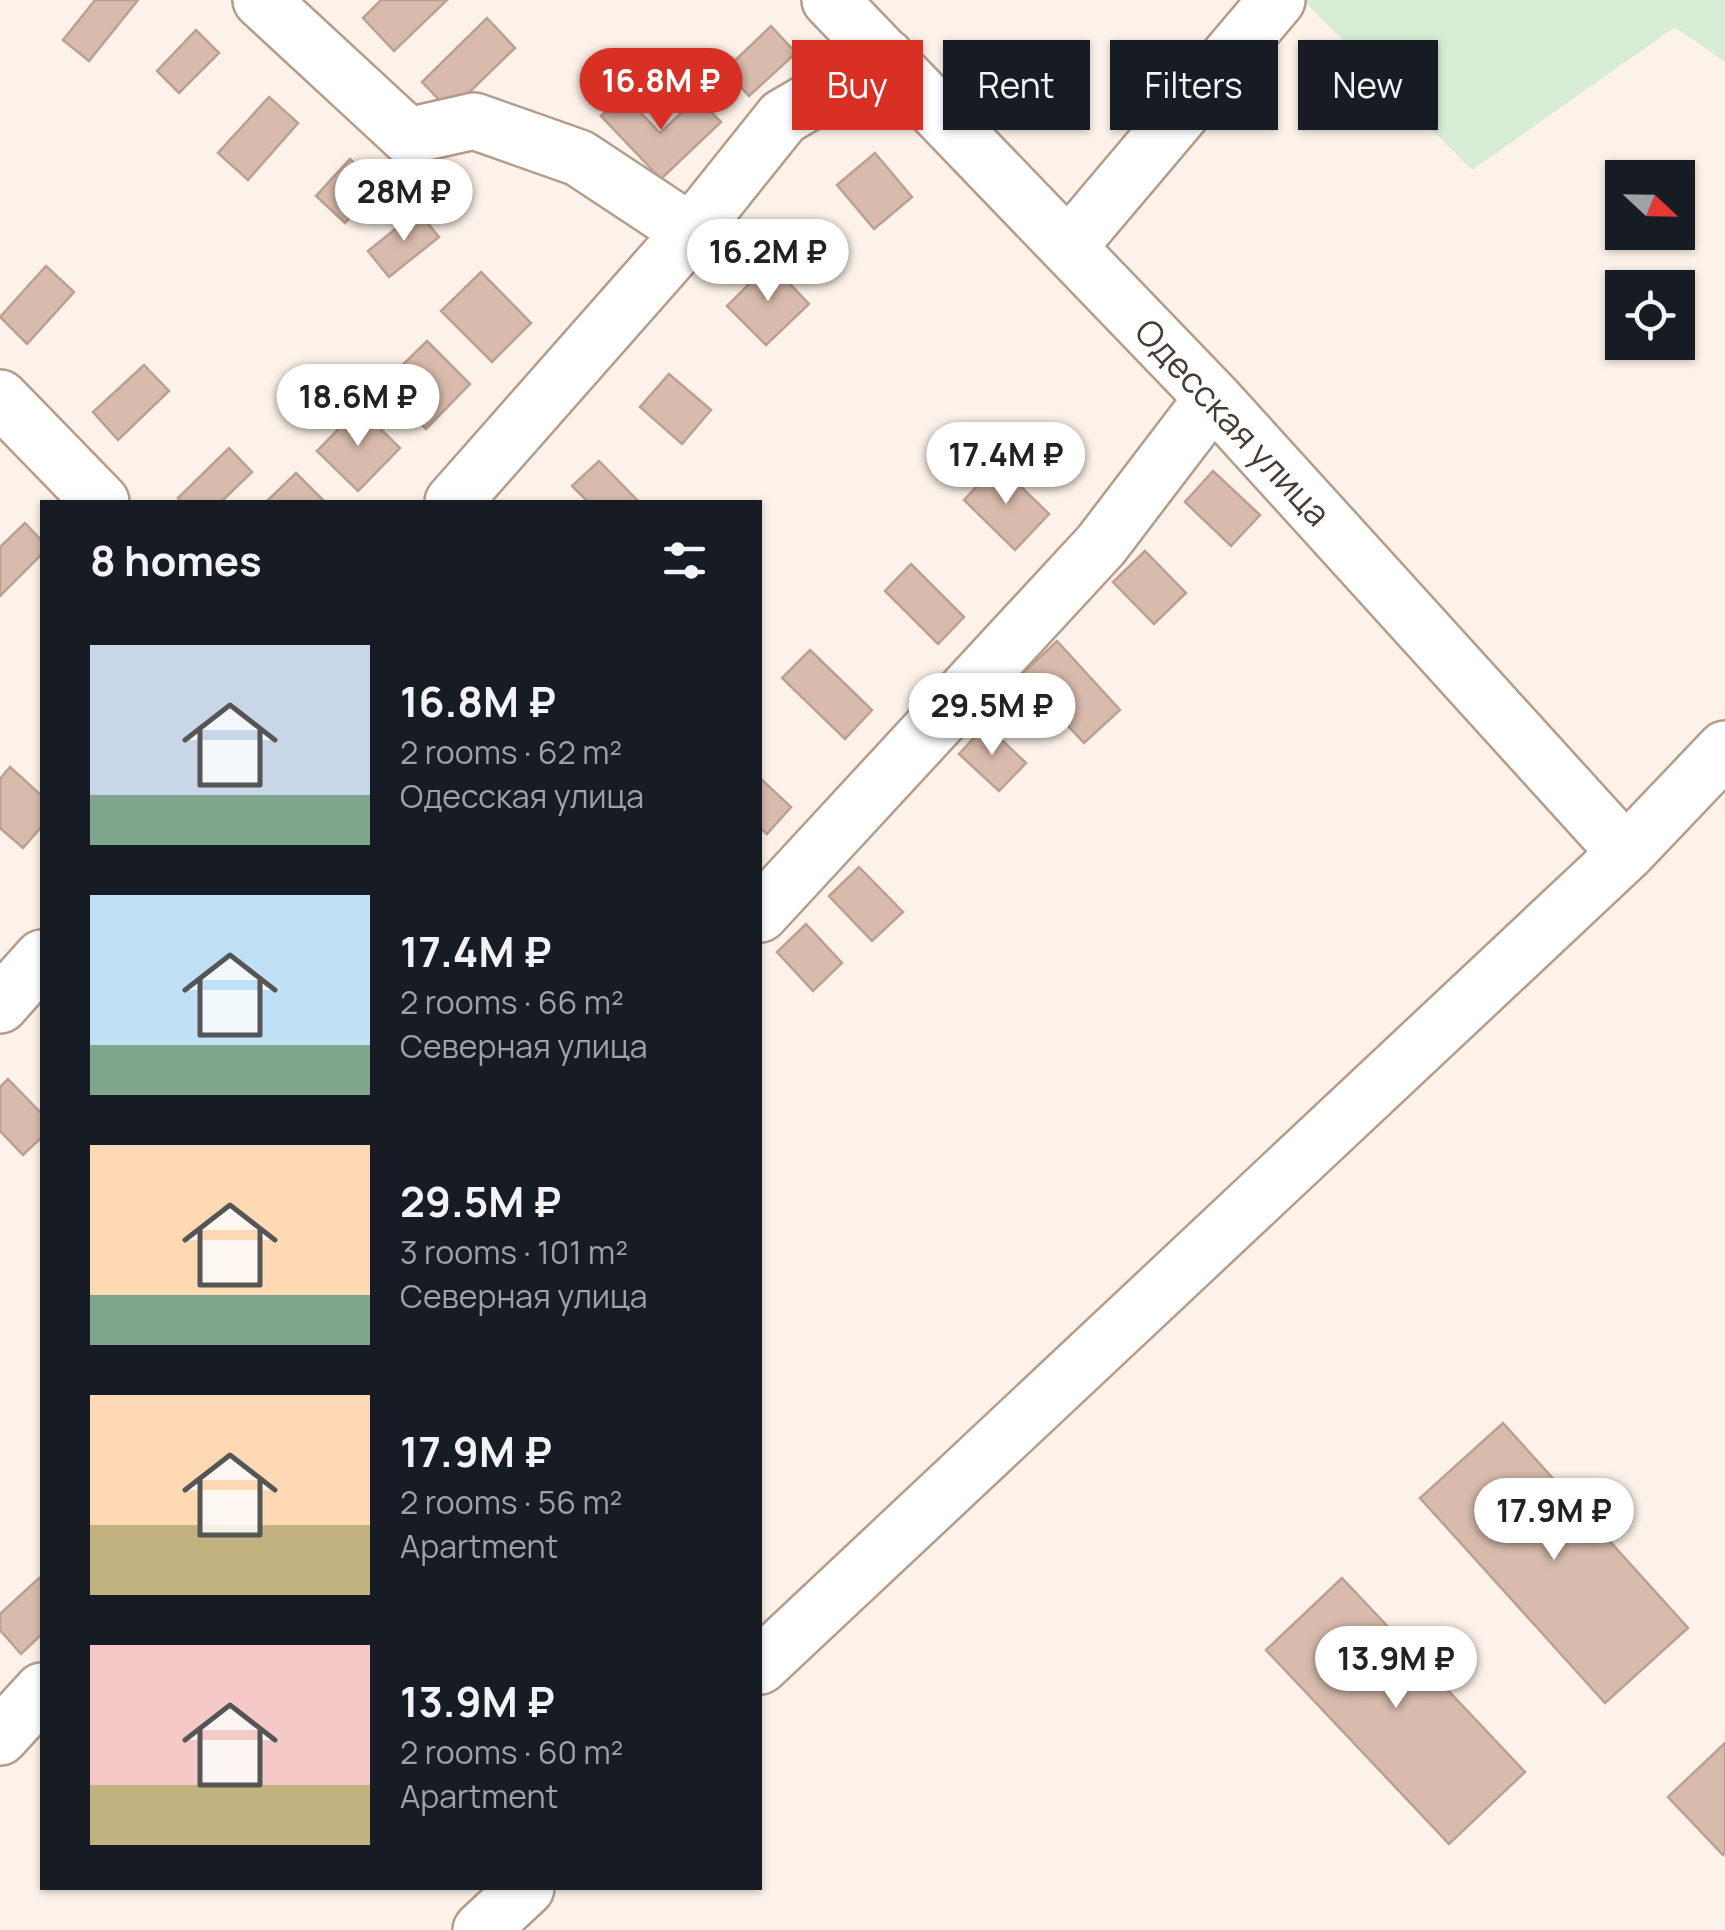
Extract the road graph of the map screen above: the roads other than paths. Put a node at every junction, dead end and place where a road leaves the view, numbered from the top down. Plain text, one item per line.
1 (260, 0) edge
2 (830, 0) edge
3 (1277, 0) edge
4 (869, 40) edge
5 (923, 95) edge
6 (792, 112) edge
7 (691, 232) junction
8 (1070, 245) junction
9 (0, 398) edge
10 (1213, 398) junction
11 (99, 500) edge
12 (456, 500) edge
13 (1725, 749) edge
14 (1626, 853) junction
15 (762, 912) edge
16 (40, 960) edge
17 (0, 1005) edge
18 (762, 1664) edge
19 (40, 1693) edge
20 (0, 1738) edge
21 (524, 1890) edge
22 (481, 1930) edge

1 - 7 street
2 - 4 street, Одесская улица
3 - 8 street
5 - 8 street, Одесская улица
6 - 7 street
7 - 12 street
8 - 10 street, Одесская улица
9 - 11 street
10 - 14 street, Одесская улица
10 - 15 street
13 - 14 street
14 - 18 street
16 - 17 street
19 - 20 street
21 - 22 street

